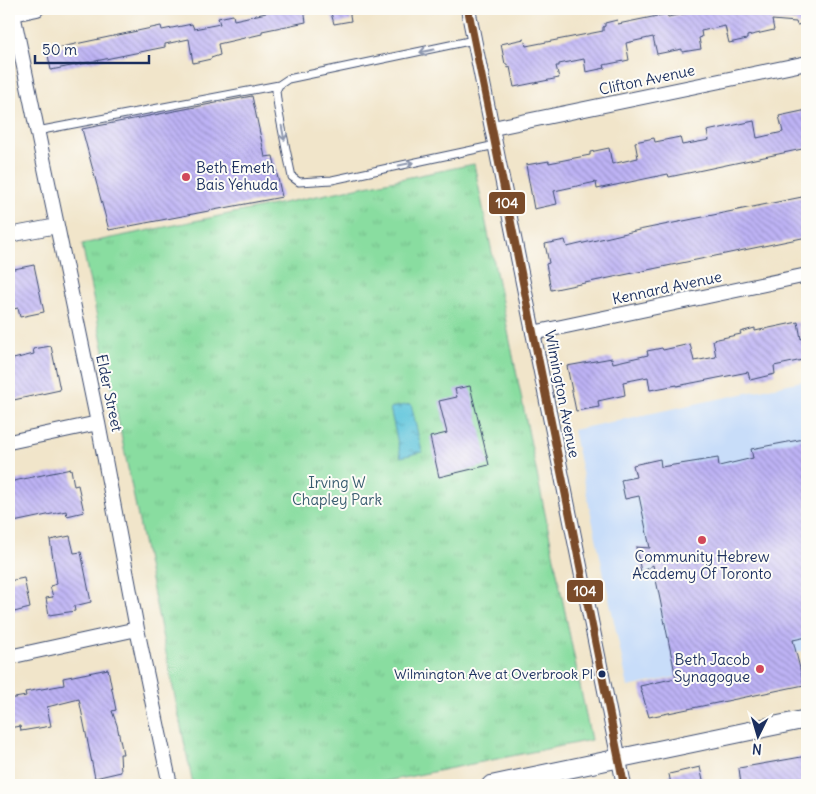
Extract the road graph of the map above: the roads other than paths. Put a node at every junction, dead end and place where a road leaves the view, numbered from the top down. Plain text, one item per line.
1 (37, 9) edge
2 (468, 9) edge
3 (11, 12) edge
4 (474, 40) junction
5 (807, 63) edge
6 (279, 85) junction
7 (493, 128) junction
8 (37, 131) junction
9 (496, 145) junction
10 (57, 226) junction
11 (9, 236) edge
12 (807, 275) edge
13 (534, 333) junction
14 (98, 423) junction
15 (9, 442) edge
16 (137, 629) junction
17 (9, 657) edge
18 (807, 718) edge
19 (619, 759) junction
20 (170, 785) edge
21 (491, 785) edge
22 (624, 785) edge

1 - 3 street
2 - 4 street, Wilmington Avenue
3 - 8 street, Elder Street
4 -> 6 lane
4 - 7 street, Wilmington Avenue
5 - 7 street, Clifton Avenue
6 - 8 lane
6 -> 9 lane
7 - 9 street, Wilmington Avenue
8 - 10 street, Elder Street
9 - 13 street, Wilmington Avenue
10 - 11 street
10 - 14 street, Elder Street
12 - 13 street, Kennard Avenue
13 - 19 street, Wilmington Avenue
14 - 15 street
14 - 16 street, Elder Street
16 - 17 street
16 - 20 street, Elder Street
18 - 19 street
19 - 21 street
19 - 22 street, Wilmington Avenue

